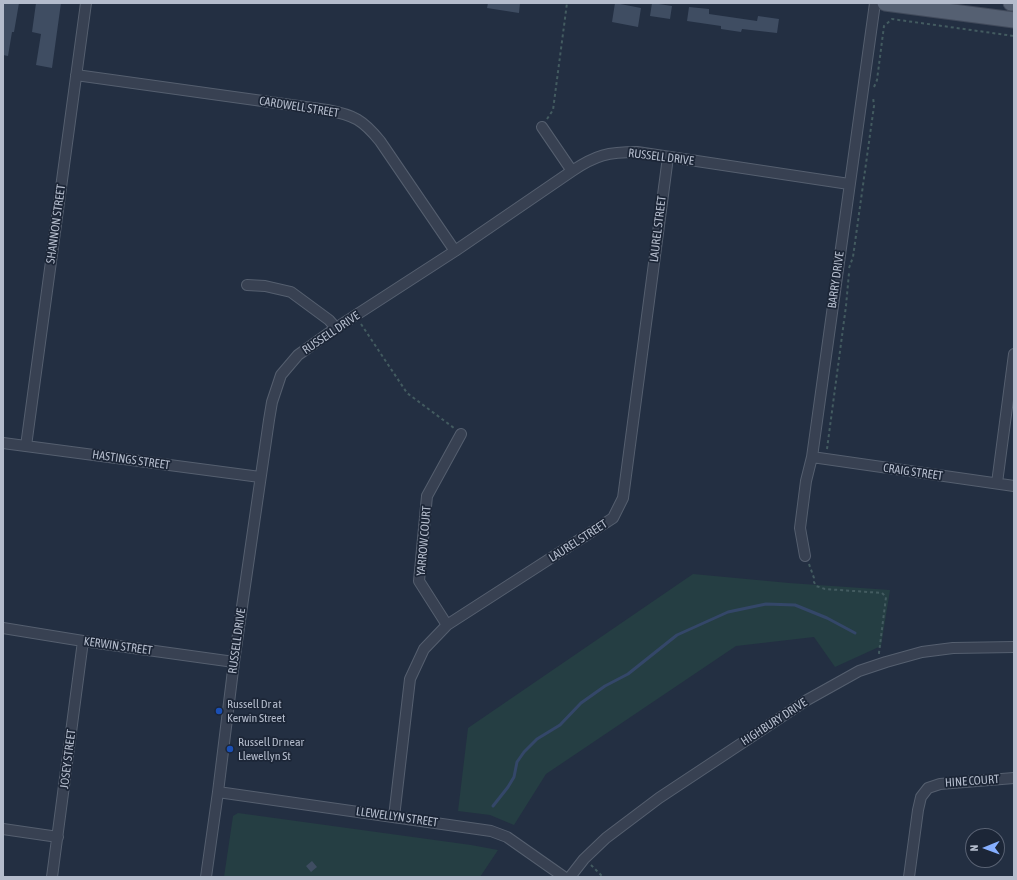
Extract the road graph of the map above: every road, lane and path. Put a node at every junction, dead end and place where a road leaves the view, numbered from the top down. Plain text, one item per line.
1 (86, 3) edge
2 (567, 3) edge
3 (875, 3) edge
4 (885, 3) edge
5 (1014, 20) edge
6 (1014, 36) edge
7 (76, 75) junction
8 (874, 88) dead end
9 (873, 95) dead end
10 (542, 127) joint
11 (668, 157) junction
12 (572, 171) junction
13 (849, 184) junction
14 (455, 251) junction
15 (247, 285) dead end
16 (355, 316) junction
17 (336, 328) junction
18 (1014, 354) edge
19 (461, 434) joint
20 (3, 443) edge
21 (26, 446) junction
22 (826, 450) dead end
23 (812, 458) junction
24 (260, 477) junction
25 (997, 483) junction
26 (1014, 486) edge
27 (805, 556) joint
28 (447, 625) junction
29 (3, 628) edge
30 (83, 641) junction
31 (1014, 647) edge
32 (883, 652) dead end
33 (234, 662) junction
34 (1014, 778) edge
35 (218, 792) junction
36 (394, 817) junction
37 (3, 829) edge
38 (58, 837) junction
39 (584, 859) junction
40 (52, 877) edge
41 (206, 877) edge
42 (564, 877) edge
43 (570, 877) edge
44 (603, 877) edge
45 (909, 877) edge

1 - 7 street, SHANNON STREET
2 - 10 path
3 - 13 street, BARRY DRIVE
4 - 5 main road
6 - 8 path
7 - 14 street, CARDWELL STREET
7 - 21 street, SHANNON STREET
9 - 22 path
10 - 12 street
11 - 12 street, RUSSELL DRIVE
11 - 13 street, RUSSELL DRIVE
11 - 28 street, LAUREL STREET
12 - 14 street, RUSSELL DRIVE
13 - 23 street, BARRY DRIVE
14 - 16 street, RUSSELL DRIVE
15 - 17 street
16 - 17 street, RUSSELL DRIVE
16 - 19 path
17 - 24 street, RUSSELL DRIVE
18 - 25 street
19 - 28 street, YARROW COURT
20 - 21 street, HASTINGS STREET
21 - 24 street, HASTINGS STREET
23 - 25 street, CRAIG STREET
23 - 27 street, BARRY DRIVE
24 - 33 street, RUSSELL DRIVE
25 - 26 street, CRAIG STREET
27 - 32 path
28 - 36 street, LAUREL STREET
29 - 30 street, KERWIN STREET
30 - 33 street, KERWIN STREET
30 - 38 street, JOSEY STREET
31 - 39 street, HIGHBURY DRIVE
33 - 35 street, RUSSELL DRIVE
34 - 45 street, HINE COURT
35 - 36 street, LLEWELLYN STREET
35 - 41 street, RUSSELL DRIVE
36 - 42 street, LLEWELLYN STREET
37 - 38 street
38 - 40 street, JOSEY STREET
39 - 43 street, HIGHBURY DRIVE
39 - 44 path

